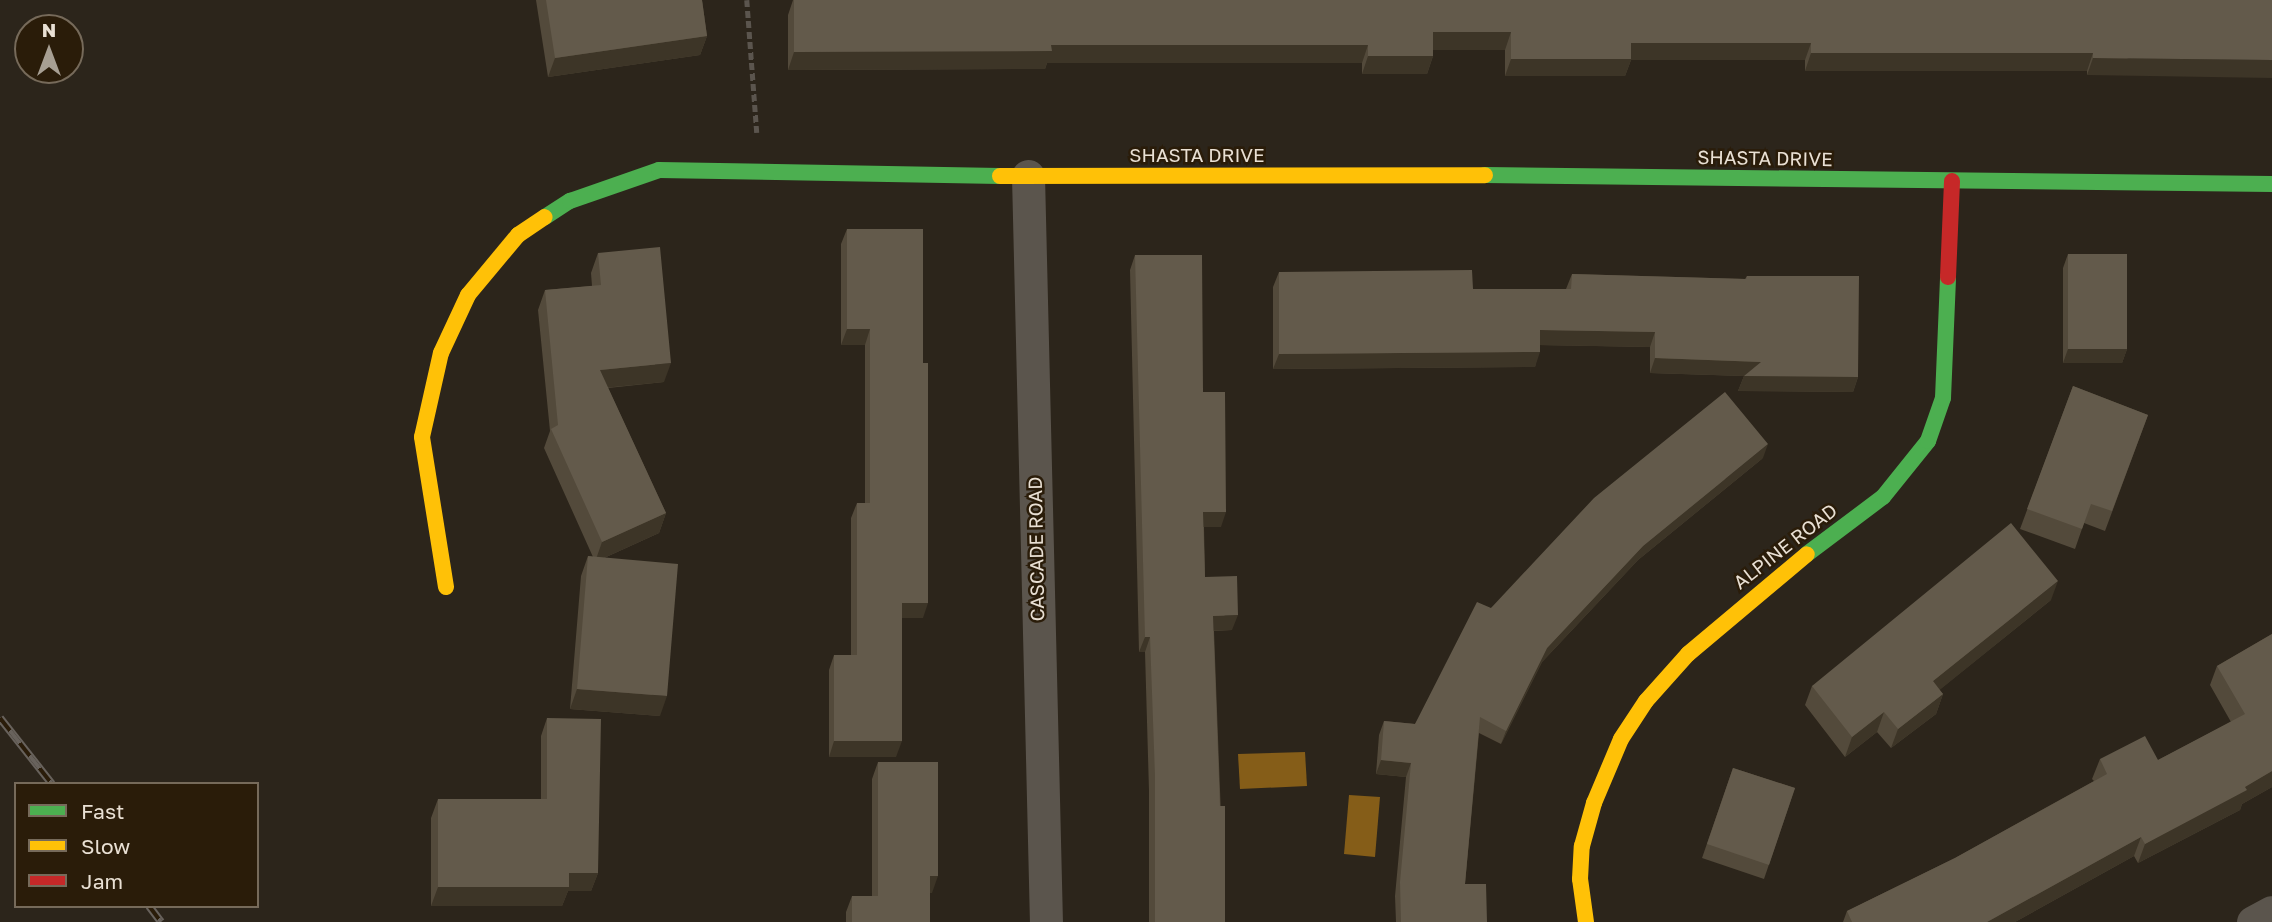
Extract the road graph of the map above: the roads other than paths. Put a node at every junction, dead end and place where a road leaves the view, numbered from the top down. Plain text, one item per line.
1 (1028, 176) junction
2 (1952, 181) junction
3 (2272, 184) edge
4 (446, 586) dead end
5 (2272, 912) edge
6 (1046, 922) edge
7 (1586, 922) edge
8 (2253, 922) edge

1 - 2 street, SHASTA DRIVE
1 - 4 street, SHASTA DRIVE
1 - 6 street, CASCADE ROAD
2 - 3 street, SHASTA DRIVE
2 - 7 street, ALPINE ROAD
5 - 8 street

